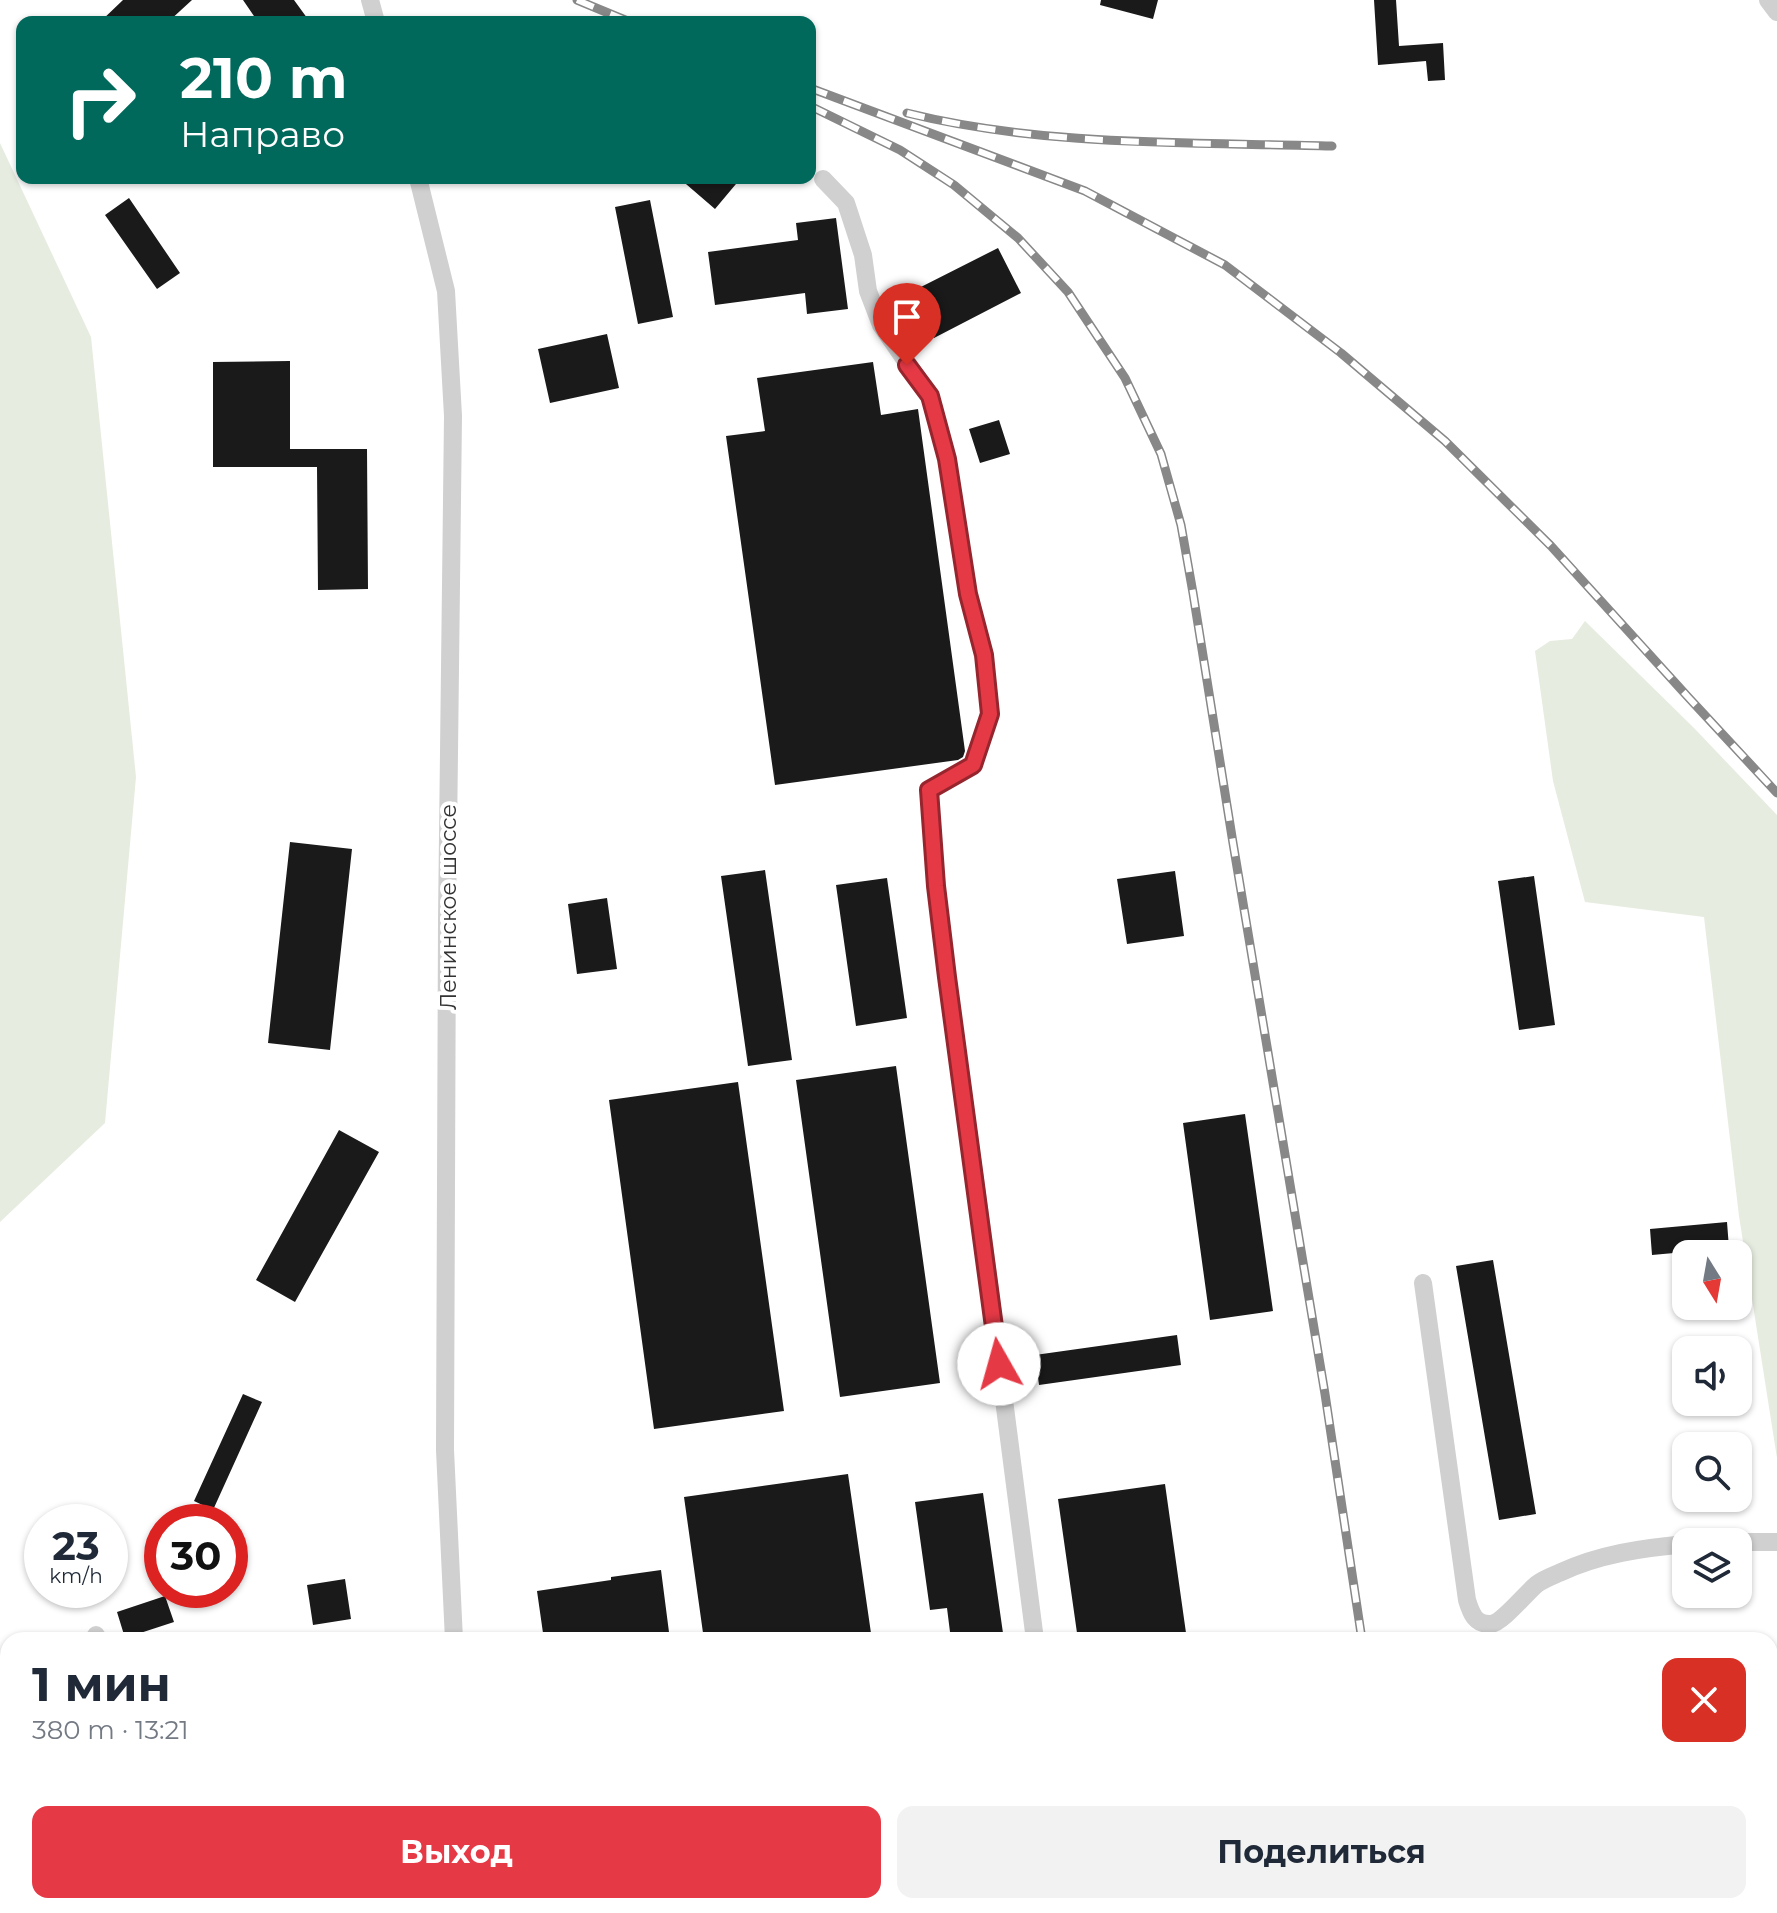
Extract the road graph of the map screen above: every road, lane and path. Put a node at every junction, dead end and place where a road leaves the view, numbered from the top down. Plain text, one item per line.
1 (1768, 0) edge
2 (1777, 12) edge
3 (823, 179) dead end
4 (419, 184) edge
5 (1423, 1283) dead end
6 (1752, 1544) edge
7 (1672, 1546) edge
8 (1776, 1547) edge
9 (454, 1632) edge
10 (1034, 1632) edge

1 - 2 street
3 - 10 street
4 - 9 street, Ленинское шоссе
5 - 7 street
6 - 8 street

